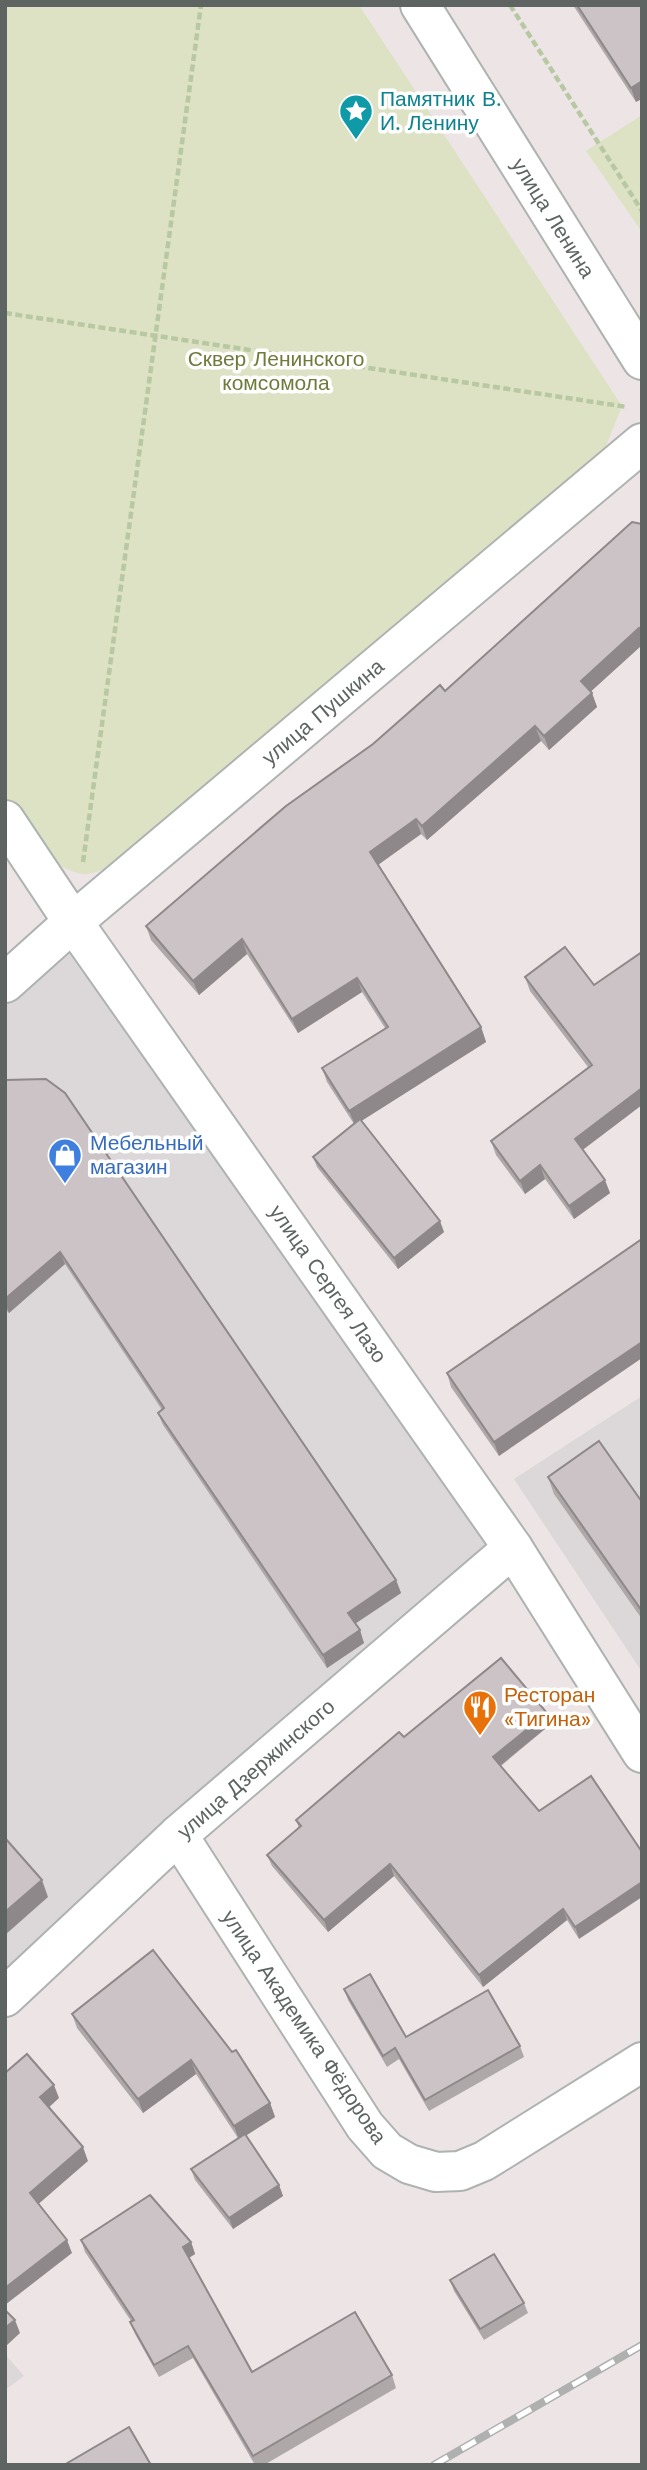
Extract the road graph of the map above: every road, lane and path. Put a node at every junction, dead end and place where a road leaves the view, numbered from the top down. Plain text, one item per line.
1 (201, 5) edge
2 (420, 5) edge
3 (510, 5) edge
4 (642, 211) edge
5 (5, 313) edge
6 (156, 337) junction
7 (642, 360) edge
8 (637, 426) edge
9 (5, 820) edge
10 (73, 922) junction
11 (5, 983) edge
12 (513, 1548) junction
13 (642, 1753) edge
14 (178, 1835) junction
15 (5, 1997) edge
16 (642, 2062) edge

1 - 6 path
2 - 7 street, улица Ленина
3 - 4 path
5 - 6 path
6 - 8 path
6 - 10 path
8 - 10 street, улица Пушкина
9 - 10 street, улица Сергея Лазо
10 - 11 street, улица Пушкина
10 - 12 street, улица Сергея Лазо
12 - 13 street, улица Сергея Лазо
12 - 14 street, улица Дзержинского
14 - 15 street, улица Дзержинского
14 - 16 street, улица Академика Фёдорова

